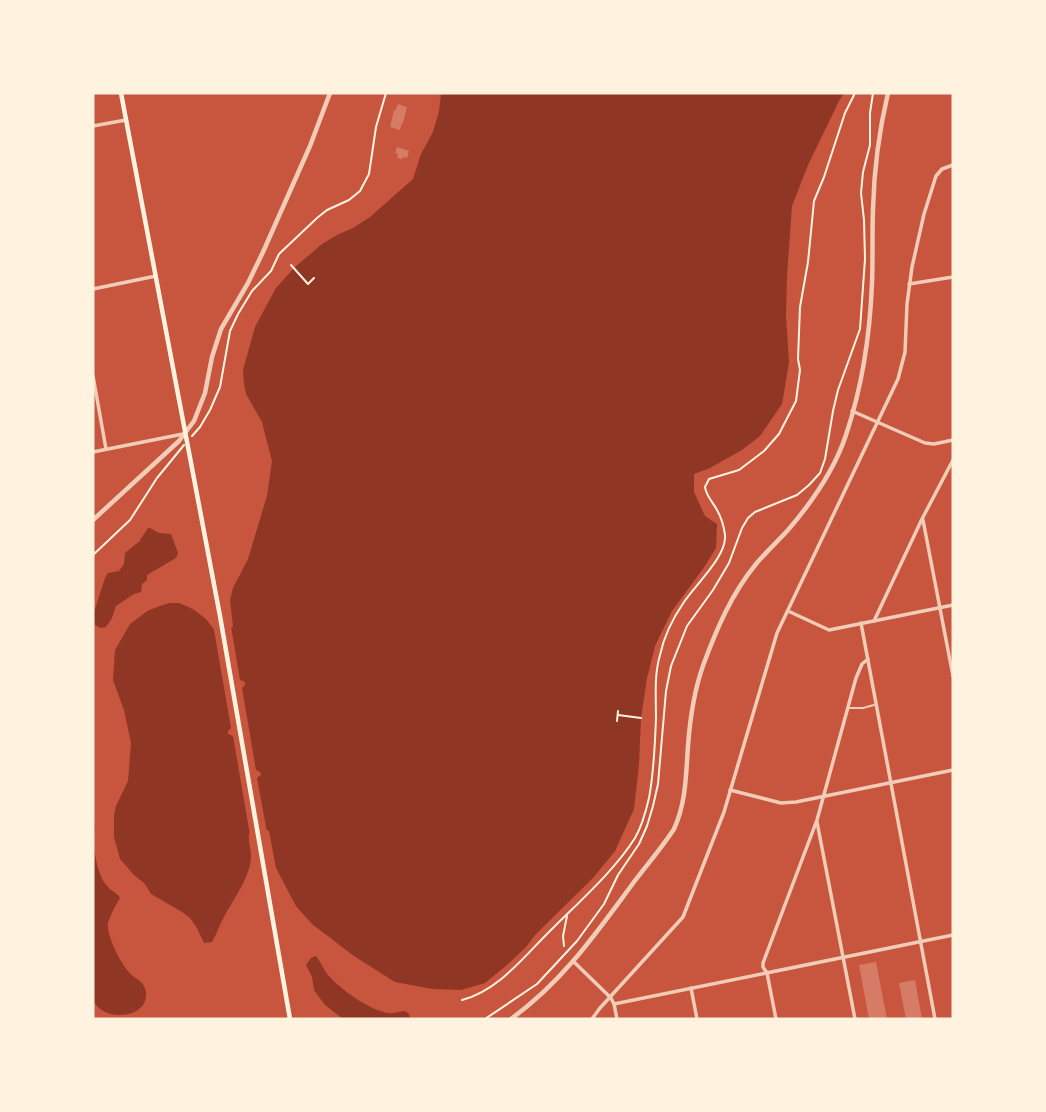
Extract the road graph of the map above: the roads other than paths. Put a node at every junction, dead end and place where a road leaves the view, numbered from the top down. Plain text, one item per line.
1 (121, 93) edge
2 (330, 93) edge
3 (888, 93) edge
4 (126, 120) junction
5 (93, 126) edge
6 (953, 165) edge
7 (156, 276) junction
8 (953, 276) edge
9 (909, 284) junction
10 (93, 289) edge
11 (93, 376) edge
12 (852, 411) junction
13 (879, 422) junction
14 (186, 434) junction
15 (953, 440) edge
16 (106, 449) junction
17 (93, 452) edge
18 (953, 460) edge
19 (922, 519) junction
20 (93, 520) edge
21 (953, 605) edge
22 (940, 607) junction
23 (788, 611) junction
24 (874, 621) junction
25 (861, 623) junction
26 (868, 659) junction
27 (953, 676) edge
28 (877, 703) junction
29 (848, 708) junction
30 (953, 770) edge
31 (892, 782) junction
32 (730, 790) junction
33 (824, 796) junction
34 (817, 820) junction
35 (953, 934) edge
36 (921, 941) junction
37 (843, 957) junction
38 (574, 962) junction
39 (767, 973) junction
40 (691, 988) junction
41 (611, 998) junction
42 (614, 1004) junction
43 (290, 1019) edge
44 (511, 1019) edge
45 (592, 1019) edge
46 (617, 1019) edge
47 (697, 1019) edge
48 (776, 1019) edge
49 (855, 1019) edge
50 (935, 1019) edge

1 - 4 main road
2 - 14 street
3 - 12 street
4 - 5 street
4 - 7 main road
6 - 9 street
7 - 10 street
7 - 14 main road
8 - 9 street
9 - 13 street
11 - 16 street
12 - 13 street
12 - 38 street
13 - 15 street
13 - 23 street
14 - 16 street
14 - 20 street
14 - 43 main road
16 - 17 street
18 - 19 street
19 - 22 street
19 - 24 street
21 - 22 street
22 - 24 street
22 - 27 street
23 - 25 street
23 - 32 street
24 - 25 street
25 - 26 street
26 - 28 street
26 - 29 street
28 - 29 lane
28 - 31 street
29 - 33 street
30 - 31 street
31 - 33 street
31 - 36 street
32 - 33 street
32 - 41 street
33 - 34 street
34 - 37 street
34 - 39 street
35 - 36 street
36 - 37 street
36 - 50 street
37 - 39 street
37 - 49 street
38 - 41 street
38 - 44 street
39 - 40 street
39 - 48 street
40 - 42 street
40 - 47 street
41 - 42 street
41 - 45 street
42 - 46 street

